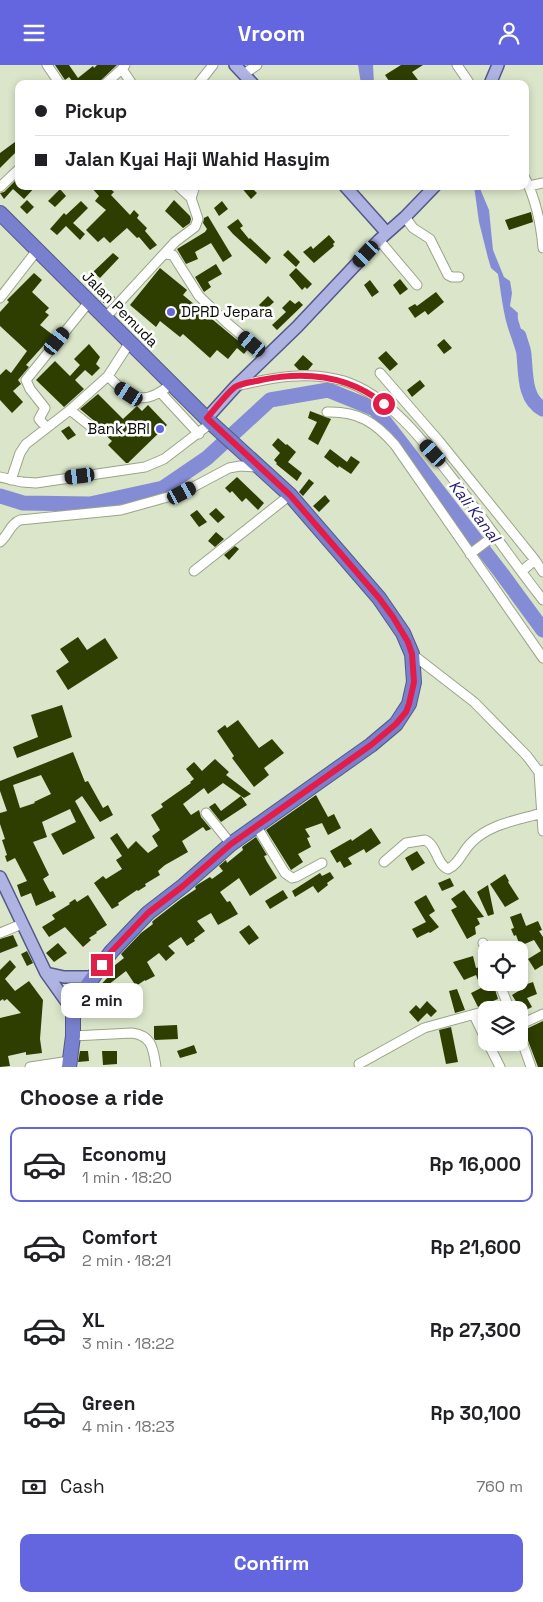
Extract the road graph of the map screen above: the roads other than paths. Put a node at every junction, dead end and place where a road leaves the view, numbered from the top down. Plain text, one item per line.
1 (47, 65) edge
2 (213, 65) edge
3 (235, 65) edge
4 (257, 65) edge
5 (457, 65) edge
6 (498, 65) edge
7 (123, 67) edge
8 (244, 74) junction
9 (57, 80) edge
10 (109, 80) edge
11 (130, 80) edge
12 (201, 80) edge
13 (249, 80) edge
14 (467, 80) edge
15 (492, 80) edge
16 (15, 173) edge
17 (529, 182) edge
18 (543, 183) edge
19 (0, 187) edge
20 (529, 188) edge
21 (182, 190) edge
22 (194, 190) edge
23 (348, 190) edge
24 (431, 190) edge
25 (191, 198) junction
26 (0, 213) edge
27 (405, 217) junction
28 (542, 225) edge
29 (383, 237) junction
30 (543, 248) edge
31 (38, 249) junction
32 (165, 254) junction
33 (459, 277) dead end
34 (417, 285) dead end
35 (0, 298) edge
36 (89, 302) junction
37 (105, 318) junction
38 (130, 342) junction
39 (266, 356) junction
40 (380, 373) dead end
41 (108, 375) junction
42 (172, 383) junction
43 (236, 386) junction
44 (161, 393) junction
45 (70, 410) junction
46 (327, 412) dead end
47 (212, 423) junction
48 (46, 428) junction
49 (94, 429) dead end
50 (199, 433) junction
51 (255, 464) junction
52 (0, 477) edge
53 (11, 479) junction
54 (290, 495) junction
55 (495, 535) junction
56 (0, 542) edge
57 (470, 553) junction
58 (535, 560) junction
59 (194, 571) dead end
60 (522, 571) junction
61 (543, 572) edge
62 (543, 600) edge
63 (412, 654) junction
64 (543, 658) edge
65 (541, 771) edge
66 (206, 813) dead end
67 (542, 813) edge
68 (257, 827) junction
69 (543, 831) edge
70 (231, 844) junction
71 (384, 861) dead end
72 (322, 863) dead end
73 (0, 877) edge
74 (22, 924) junction
75 (0, 933) edge
76 (46, 973) junction
77 (92, 977) junction
78 (73, 1011) junction
79 (478, 1014) edge
80 (543, 1014) edge
81 (474, 1015) junction
82 (528, 1021) edge
83 (478, 1023) edge
84 (73, 1036) junction
85 (492, 1051) edge
86 (525, 1051) edge
87 (69, 1064) edge
88 (358, 1064) dead end
89 (30, 1067) edge
90 (156, 1067) edge
91 (500, 1067) edge
92 (531, 1067) edge

1 - 9 street
2 - 12 street
3 - 8 main road
4 - 8 street
5 - 14 street
6 - 15 main road
7 - 10 street
7 - 11 street
8 - 13 main road
16 - 19 street
17 - 18 street
20 - 28 street
21 - 25 street
22 - 25 street
23 - 29 main road
24 - 27 main road
25 - 32 street
26 - 31 highway, Jalan Pemuda
27 - 29 main road
27 - 33 street
28 - 30 street
29 - 34 street
29 - 39 main road
31 - 35 street
31 - 36 highway, Jalan Pemuda
32 - 37 street
32 - 39 street
36 - 37 highway, Jalan Pemuda
36 - 48 street
37 - 38 highway, Jalan Pemuda
38 - 41 street
38 - 42 highway, Jalan Pemuda
39 - 43 main road
40 - 58 street
41 - 44 street
41 - 45 street
42 - 44 street
42 - 47 highway, Jalan Pemuda
43 - 47 main road
43 - 55 street
44 - 50 street
45 - 48 street
45 - 49 street
46 - 57 street
47 - 50 street
47 - 51 highway, Jalan Pemuda
48 - 53 street
50 - 53 street
51 - 54 highway, Jalan Pemuda
51 - 56 street
52 - 53 street
54 - 59 street
54 - 63 highway, Jalan Pemuda
55 - 57 street
55 - 60 street
57 - 64 street
58 - 60 street
58 - 61 street
60 - 62 street
63 - 65 street
63 - 68 highway, Jalan Pemuda
65 - 67 street
66 - 70 street
67 - 69 street
67 - 71 street
68 - 70 highway, Jalan Pemuda
68 - 72 street
70 - 77 highway, Jalan Pemuda
73 - 74 main road
74 - 75 street
74 - 76 main road
76 - 77 main road
76 - 78 main road
77 - 78 highway, Jalan Pemuda
78 - 84 highway
79 - 81 street
80 - 82 street
81 - 83 street
81 - 88 street
84 - 87 highway
84 - 90 street
85 - 91 street
86 - 92 street
87 - 89 street

